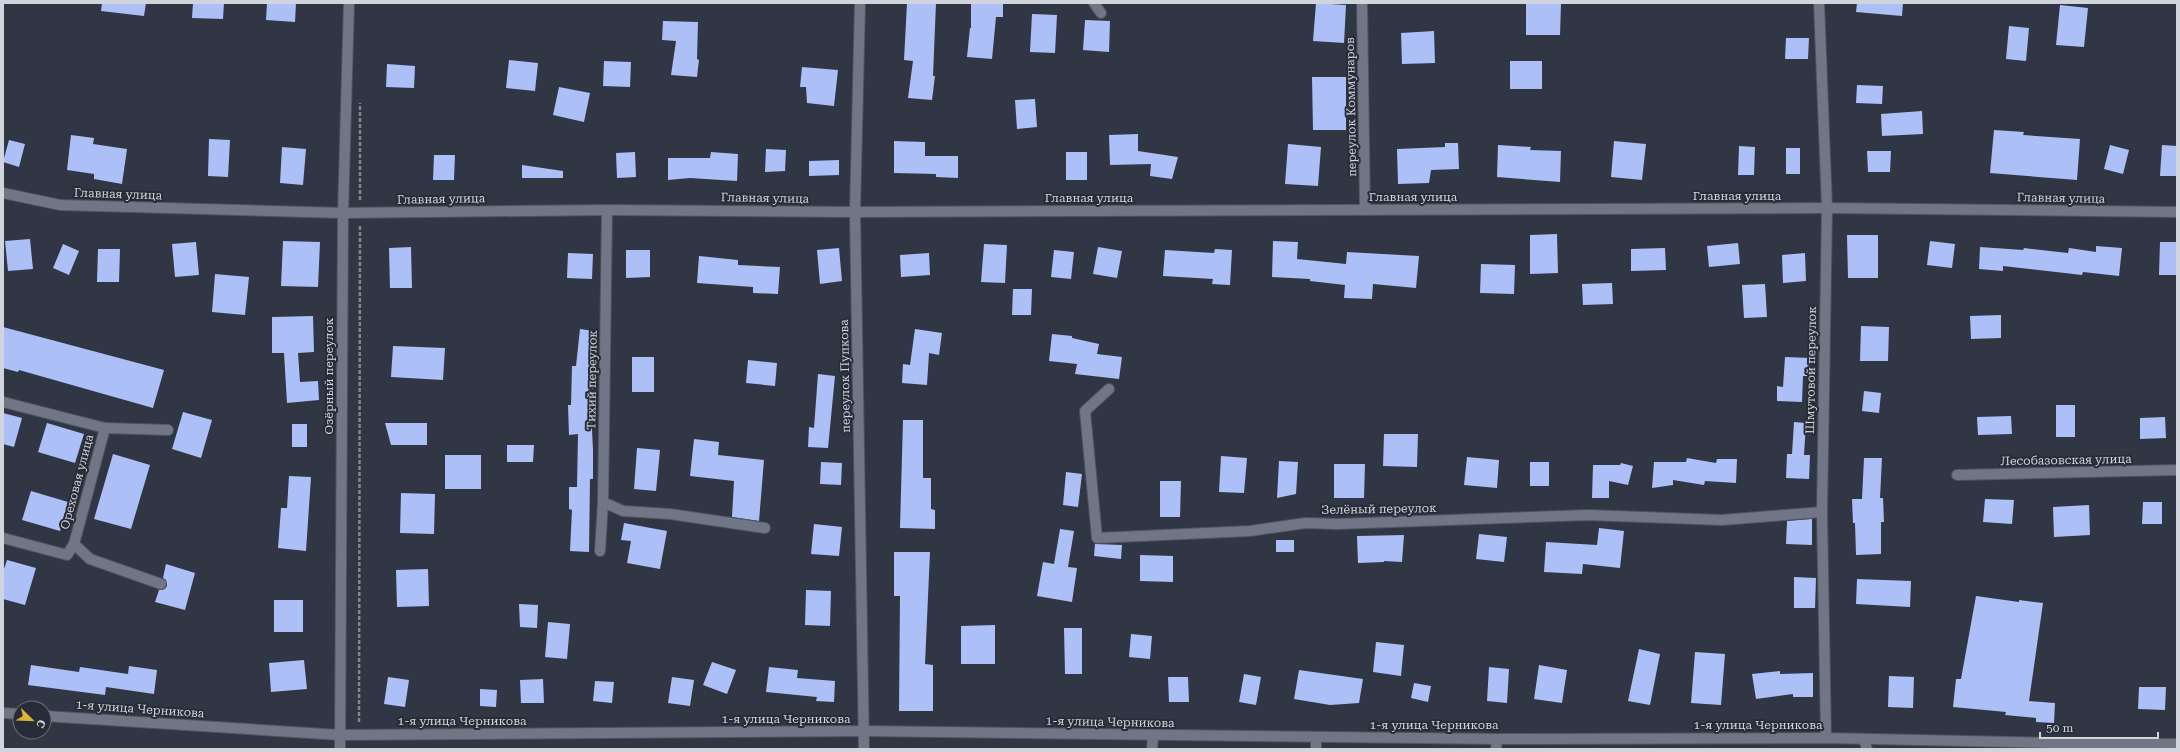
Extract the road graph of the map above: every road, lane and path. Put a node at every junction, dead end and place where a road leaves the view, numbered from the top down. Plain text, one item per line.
1 (349, 3) edge
2 (860, 3) edge
3 (1094, 3) edge
4 (1362, 3) edge
5 (1819, 3) edge
6 (1101, 13) dead end
7 (360, 96) dead end
8 (3, 193) edge
9 (1827, 208) junction
10 (607, 210) junction
11 (1365, 210) junction
12 (855, 212) junction
13 (2177, 212) edge
14 (343, 213) junction
15 (360, 213) junction
16 (1109, 389) dead end
17 (3, 402) edge
18 (105, 428) junction
19 (168, 430) dead end
20 (2177, 470) edge
21 (1957, 475) dead end
22 (603, 502) junction
23 (1822, 512) junction
24 (765, 528) dead end
25 (3, 538) edge
26 (74, 544) junction
27 (600, 551) dead end
28 (161, 584) dead end
29 (52, 717) edge
30 (864, 731) junction
31 (340, 735) junction
32 (359, 735) junction
33 (1153, 736) junction
34 (1316, 737) junction
35 (1826, 738) junction
36 (1864, 739) junction
37 (1497, 744) edge
38 (2177, 744) edge
39 (2098, 747) edge
40 (340, 749) edge
41 (864, 749) edge
42 (1152, 749) edge
43 (1316, 749) edge
44 (1867, 749) edge

1 - 14 street, Озёрный переулок
2 - 12 street, переулок Пупкова
3 - 6 street
4 - 11 street, переулок Коммунаров
5 - 9 street, Шмутовой переулок
7 - 15 path
8 - 14 street, Главная улица
9 - 11 street, Главная улица
9 - 13 street, Главная улица
9 - 23 street, Шмутовой переулок
10 - 12 street, Главная улица
10 - 15 street, Главная улица
10 - 22 street, Тихий переулок
11 - 12 street, Главная улица
12 - 30 street, переулок Пупкова
14 - 15 street, Главная улица
14 - 31 street, Озёрный переулок
15 - 32 path
16 - 23 street, Зелёный переулок
17 - 18 street, Ореховая улица
18 - 19 street, Ореховая улица
18 - 26 street, Ореховая улица
20 - 21 street, Лесобазовская улица
22 - 24 street
22 - 27 street, Тихий переулок
23 - 35 street, Шмутовой переулок
25 - 26 street, Ореховая улица
26 - 28 street, Ореховая улица
29 - 31 street, 1-я улица Черникова
30 - 32 street, 1-я улица Черникова
30 - 33 street, 1-я улица Черникова
30 - 41 street, переулок Пупкова
31 - 32 street, 1-я улица Черникова
31 - 40 street, Озёрный переулок
33 - 34 street, 1-я улица Черникова
33 - 42 street
34 - 37 street, 1-я улица Черникова
34 - 43 street
35 - 36 street, 1-я улица Черникова
35 - 37 street, 1-я улица Черникова
36 - 39 street, 1-я улица Черникова
36 - 44 street
38 - 39 street, 1-я улица Черникова

